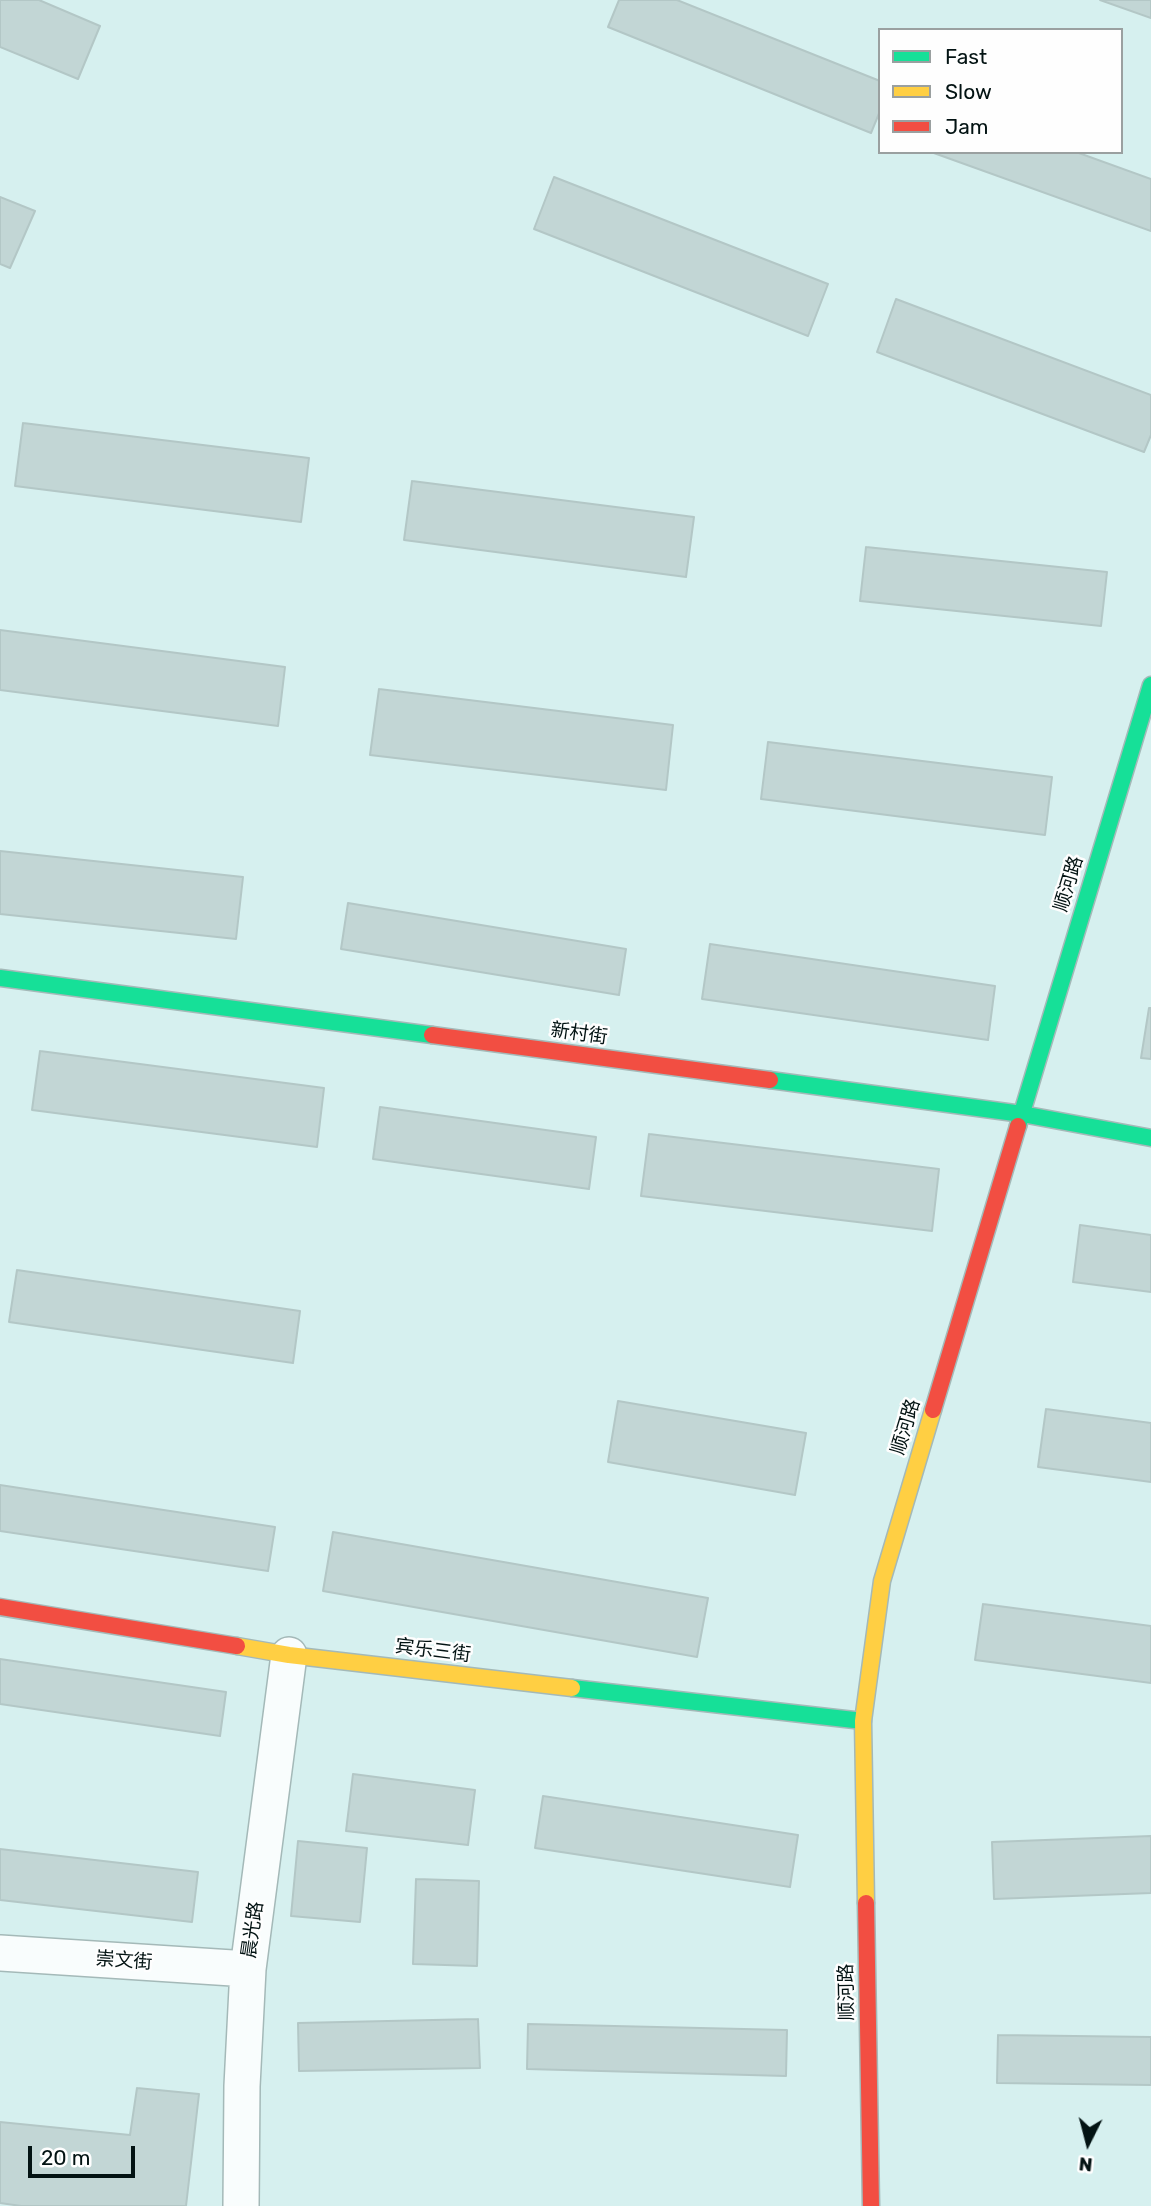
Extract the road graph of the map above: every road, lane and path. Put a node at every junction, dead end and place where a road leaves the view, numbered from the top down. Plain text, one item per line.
1 (1151, 685) edge
2 (0, 978) edge
3 (1022, 1114) junction
4 (1151, 1138) edge
5 (0, 1606) edge
6 (289, 1655) junction
7 (863, 1721) junction
8 (0, 1953) edge
9 (248, 1969) junction
10 (241, 2206) edge
11 (871, 2206) edge

1 - 3 street, 顺河路
2 - 3 street, 新村街
3 - 4 street, 新村街
3 - 7 street, 顺河路
5 - 6 street, 宾乐三街
6 - 7 street, 宾乐三街
6 - 9 street, 晨光路
7 - 11 street, 顺河路
8 - 9 street, 崇文街
9 - 10 street, 晨光路

